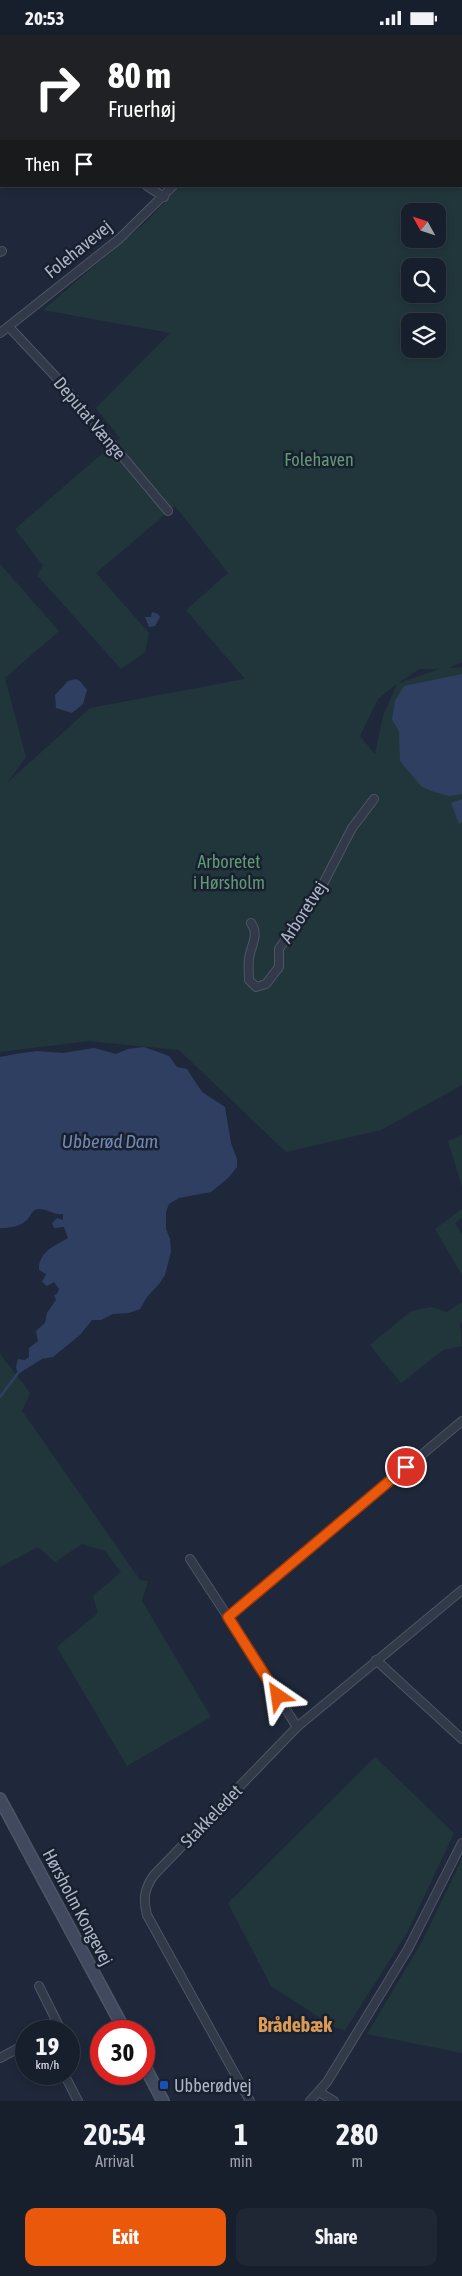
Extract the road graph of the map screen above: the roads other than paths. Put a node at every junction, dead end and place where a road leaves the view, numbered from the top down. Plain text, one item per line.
1 (149, 187) edge
2 (172, 187) edge
3 (164, 197) junction
4 (68, 279) junction
5 (75, 286) dead end
6 (8, 327) junction
7 (0, 333) edge
8 (168, 511) dead end
9 (374, 799) dead end
10 (251, 923) dead end
11 (462, 1421) edge
12 (190, 1559) dead end
13 (462, 1590) edge
14 (228, 1617) junction
15 (376, 1660) junction
16 (298, 1727) junction
17 (462, 1739) edge
18 (0, 1799) edge
19 (462, 1843) edge
20 (39, 1987) dead end
21 (56, 2020) edge
22 (119, 2020) edge
23 (15, 2050) edge
24 (0, 2057) edge
25 (70, 2085) edge
26 (155, 2085) edge
27 (319, 2092) junction
28 (78, 2101) edge
29 (163, 2101) edge
30 (250, 2101) edge
31 (310, 2101) edge
32 (334, 2101) edge

1 - 3 street
2 - 3 street, Folehavevej
3 - 4 street, Folehavevej
4 - 5 street
4 - 6 street, Folehavevej
6 - 7 street, Folehavevej
6 - 8 street, Deputat Vænge
9 - 10 street, Arboretvej
11 - 14 street
12 - 14 street
13 - 15 street, Stakkeledet
14 - 16 street
15 - 16 street, Stakkeledet
15 - 17 street
16 - 30 street, Stakkeledet
18 - 22 main road, Hørsholm Kongevej
19 - 27 street
20 - 21 street
23 - 24 street
25 - 28 street
26 - 29 main road
27 - 31 street
27 - 32 street

